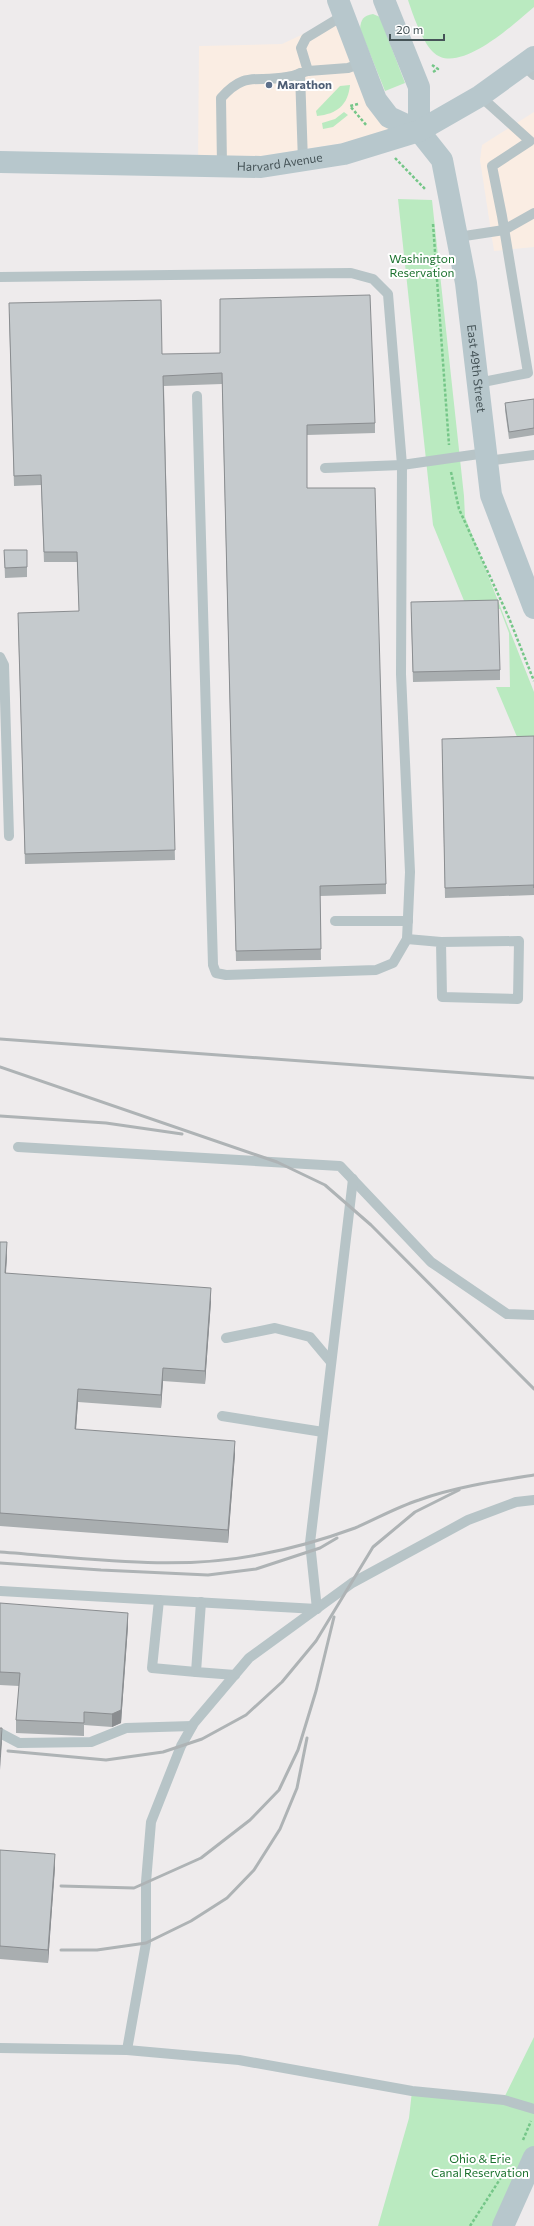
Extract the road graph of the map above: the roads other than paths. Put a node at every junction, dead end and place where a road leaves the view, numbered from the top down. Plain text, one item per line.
1 (384, 0) edge
2 (341, 7) edge
3 (362, 63) junction
4 (530, 66) edge
5 (304, 72) junction
6 (480, 96) junction
7 (419, 131) junction
8 (532, 139) edge
9 (0, 162) edge
10 (303, 162) junction
11 (222, 166) junction
12 (534, 212) edge
13 (504, 230) junction
14 (458, 237) junction
15 (0, 277) edge
16 (531, 373) edge
17 (478, 383) junction
18 (197, 396) dead end
19 (534, 455) edge
20 (487, 457) junction
21 (402, 466) junction
22 (325, 468) dead end
23 (534, 608) edge
24 (0, 657) edge
25 (8, 836) dead end
26 (335, 921) dead end
27 (408, 922) junction
28 (407, 939) junction
29 (441, 942) junction
30 (18, 1147) dead end
31 (352, 1179) junction
32 (534, 1315) edge
33 (226, 1338) dead end
34 (331, 1362) junction
35 (222, 1416) dead end
36 (323, 1432) junction
37 (534, 1500) edge
38 (0, 1591) edge
39 (159, 1600) junction
40 (201, 1602) junction
41 (318, 1609) junction
42 (196, 1672) junction
43 (235, 1675) junction
44 (192, 1726) junction
45 (0, 1733) edge
46 (0, 2048) edge
47 (127, 2050) junction
48 (533, 2112) edge
49 (528, 2151) edge
50 (503, 2226) edge

1 - 7 street
2 - 3 street
2 - 5 lane
3 - 5 lane
3 - 7 street
4 - 6 street, Harvard Avenue
5 - 10 lane
5 - 11 lane
6 - 7 street, Harvard Avenue
6 - 8 lane
7 - 10 street, Harvard Avenue
7 - 14 street, East 49th Street
8 - 13 lane
9 - 11 street, Harvard Avenue
10 - 11 street, Harvard Avenue
12 - 13 lane
13 - 14 lane
13 - 16 lane
14 - 17 street, East 49th Street
15 - 21 lane
16 - 17 lane
17 - 20 street, East 49th Street
18 - 28 lane
19 - 20 lane
20 - 21 lane
20 - 23 street, East 49th Street
21 - 22 lane
21 - 27 lane
24 - 25 lane
26 - 27 lane
27 - 28 lane
28 - 29 lane
29 - 29 lane
30 - 31 lane
31 - 32 lane
31 - 34 lane
33 - 34 lane
34 - 36 lane
35 - 36 lane
36 - 41 lane
37 - 41 lane
38 - 39 lane
39 - 40 lane
39 - 42 lane
40 - 41 lane
40 - 42 lane
41 - 43 lane
42 - 43 lane
43 - 44 lane
44 - 45 lane
44 - 47 lane
46 - 47 lane
47 - 48 lane
49 - 50 street

